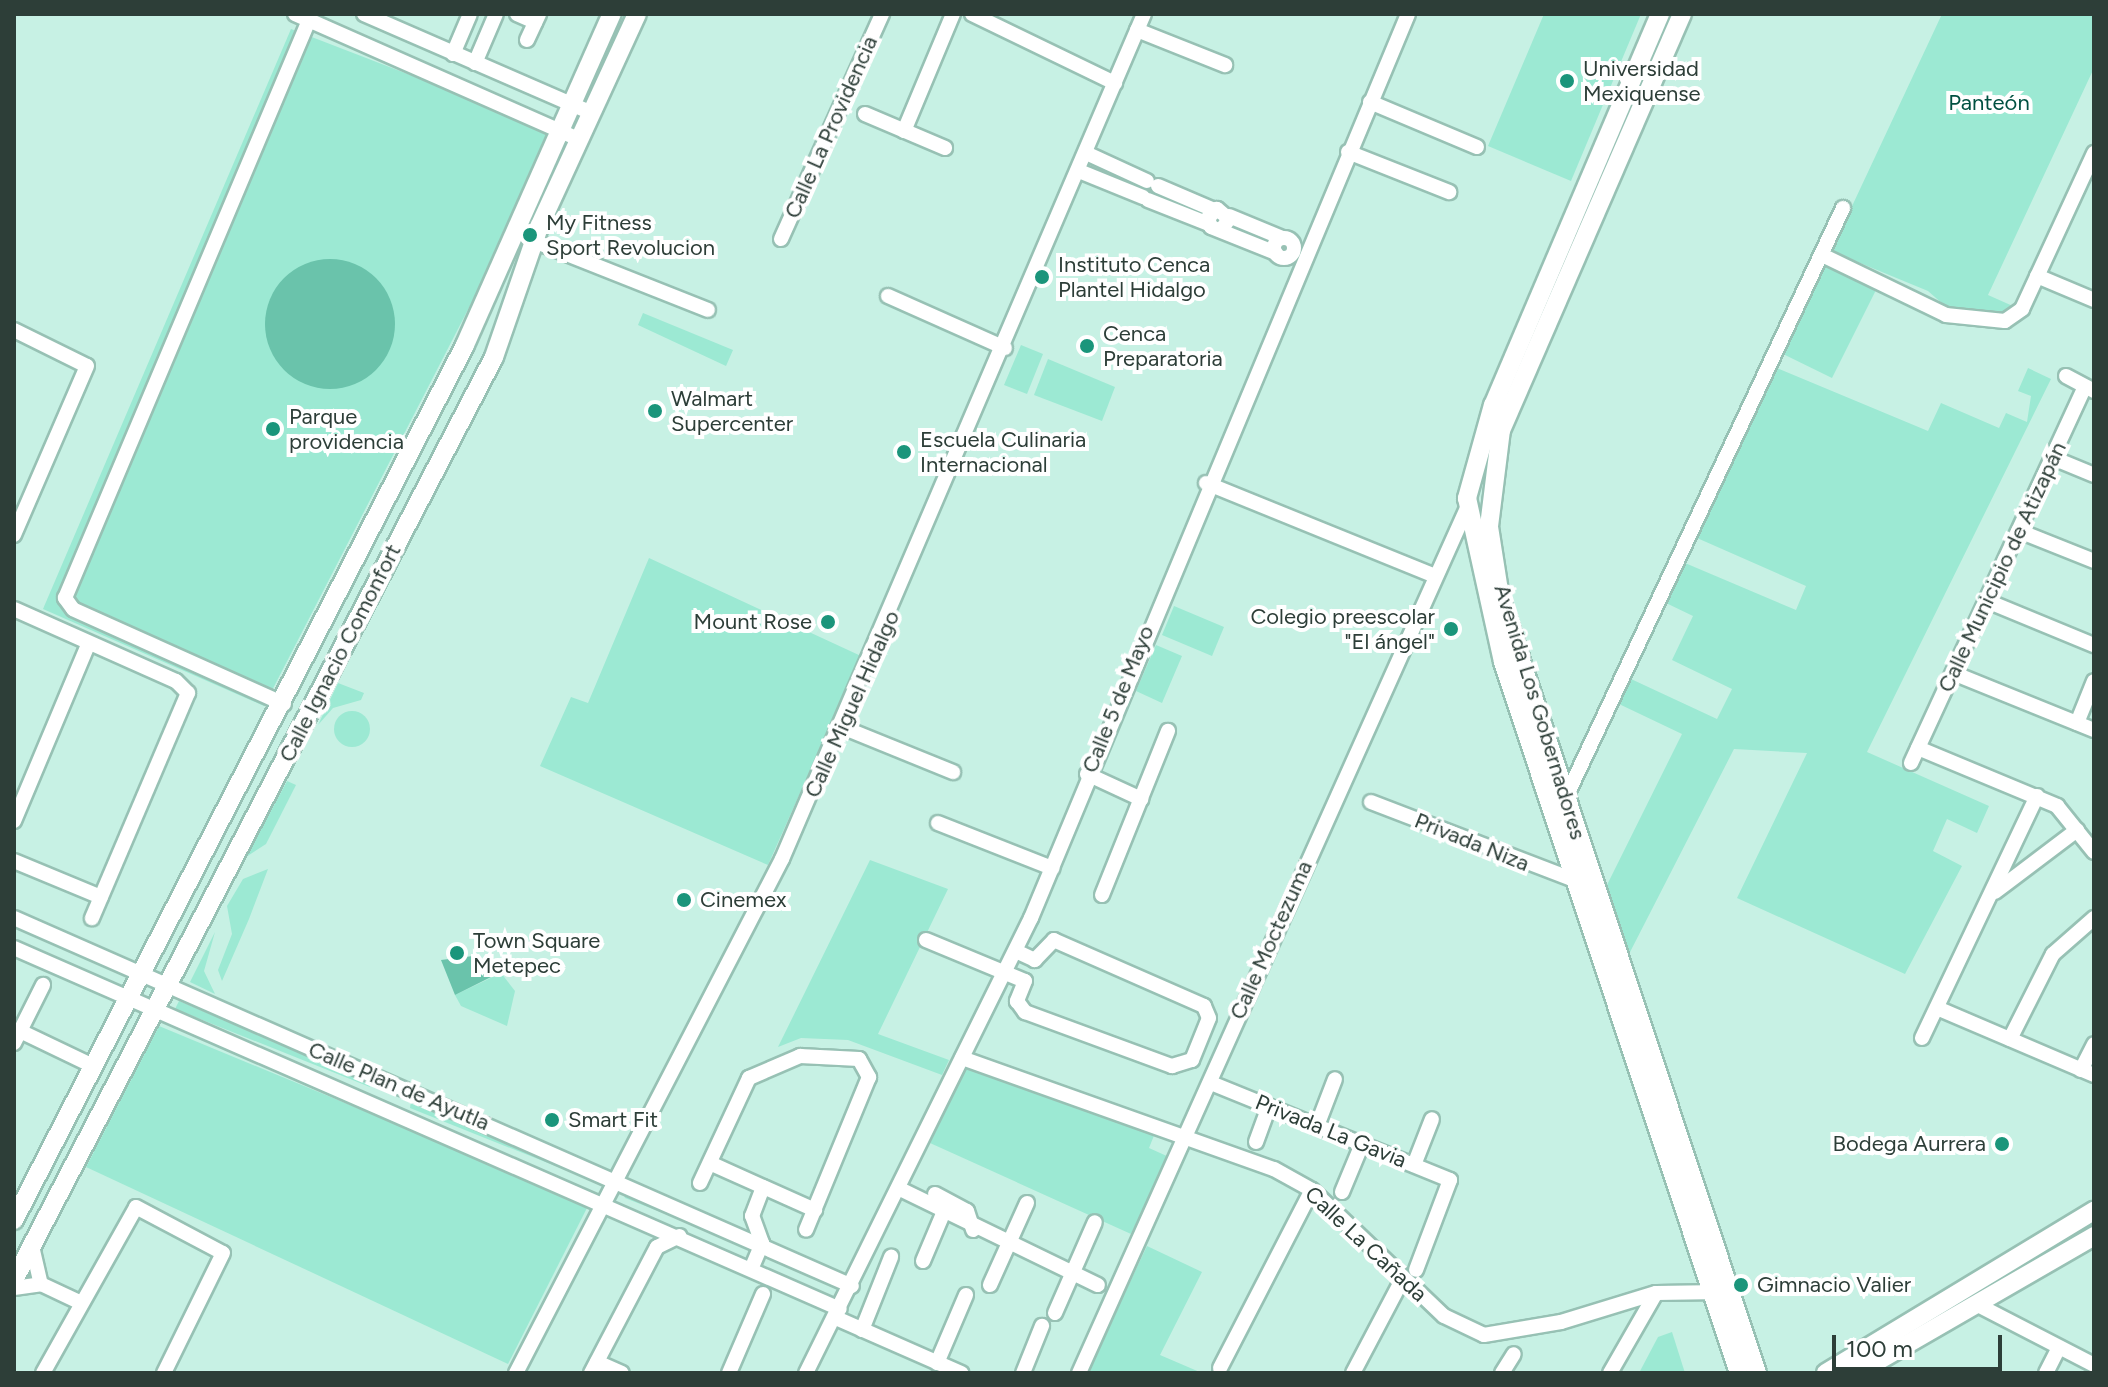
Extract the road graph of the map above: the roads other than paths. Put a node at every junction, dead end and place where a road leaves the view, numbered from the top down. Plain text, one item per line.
1 (364, 14) edge
2 (470, 14) edge
3 (496, 14) edge
4 (517, 14) edge
5 (612, 14) edge
6 (637, 14) edge
7 (882, 14) edge
8 (953, 14) edge
9 (972, 14) edge
10 (1144, 14) edge
11 (1408, 14) edge
12 (1660, 14) edge
13 (1682, 14) edge
14 (302, 17) edge
15 (537, 18) edge
16 (1137, 30) junction
17 (527, 40) dead end
18 (426, 42) junction
19 (465, 59) junction
20 (1225, 65) dead end
21 (415, 66) junction
22 (1115, 83) junction
23 (455, 84) junction
24 (1370, 102) junction
25 (572, 104) junction
26 (592, 113) junction
27 (865, 114) dead end
28 (561, 130) junction
29 (904, 131) junction
30 (579, 139) junction
31 (1477, 147) dead end
32 (945, 148) dead end
33 (1348, 152) junction
34 (1086, 153) junction
35 (2094, 153) edge
36 (1079, 171) junction
37 (1153, 184) junction
38 (1449, 192) dead end
39 (1146, 198) junction
40 (1843, 208) dead end
41 (1576, 211) junction
42 (1594, 218) junction
43 (1218, 220) junction
44 (781, 239) dead end
45 (534, 241) junction
46 (1822, 255) junction
47 (2037, 276) junction
48 (888, 296) dead end
49 (2094, 300) edge
50 (708, 310) dead end
51 (14, 330) edge
52 (1005, 348) junction
53 (2066, 376) dead end
54 (2090, 389) edge
55 (2053, 458) junction
56 (2094, 475) edge
57 (1206, 483) junction
58 (1467, 508) junction
59 (2019, 531) junction
60 (14, 535) edge
61 (2094, 561) edge
62 (1433, 575) junction
63 (1987, 601) junction
64 (14, 609) edge
65 (89, 643) junction
66 (2094, 645) edge
67 (1953, 673) junction
68 (2094, 681) edge
69 (284, 704) junction
70 (2077, 723) junction
71 (842, 727) junction
72 (2094, 730) edge
73 (1168, 731) dead end
74 (1918, 748) junction
75 (1911, 763) dead end
76 (953, 772) dead end
77 (1087, 774) junction
78 (2037, 796) junction
79 (1566, 797) junction
80 (1141, 799) junction
81 (1371, 802) dead end
82 (14, 821) edge
83 (938, 823) dead end
84 (2077, 830) junction
85 (2094, 852) edge
86 (14, 861) edge
87 (1052, 868) junction
88 (1574, 880) junction
89 (1992, 894) junction
90 (1102, 895) dead end
91 (101, 897) junction
92 (14, 918) edge
93 (92, 918) dead end
94 (1596, 918) junction
95 (2094, 918) edge
96 (36, 928) junction
97 (926, 940) dead end
98 (20, 950) edge
99 (1016, 951) junction
100 (1005, 973) junction
101 (142, 977) junction
102 (43, 985) dead end
103 (166, 988) junction
104 (132, 998) junction
105 (1937, 1008) junction
106 (157, 1009) junction
107 (17, 1037) edge
108 (1922, 1038) dead end
109 (2010, 1039) junction
110 (2094, 1044) edge
111 (962, 1058) junction
112 (95, 1067) junction
113 (2087, 1073) edge
114 (383, 1079) junction
115 (1335, 1079) dead end
116 (1211, 1083) junction
117 (405, 1088) junction
118 (373, 1102) junction
119 (1269, 1106) junction
120 (395, 1110) junction
121 (1432, 1119) dead end
122 (1317, 1126) junction
123 (1191, 1137) junction
124 (1256, 1142) dead end
125 (1362, 1144) junction
126 (712, 1164) junction
127 (1414, 1165) junction
128 (619, 1180) junction
129 (700, 1183) dead end
130 (902, 1185) junction
131 (763, 1187) junction
132 (1312, 1190) junction
133 (1342, 1192) dead end
134 (1027, 1203) dead end
135 (607, 1205) junction
136 (945, 1209) junction
137 (815, 1210) junction
138 (2094, 1211) edge
139 (752, 1216) junction
140 (14, 1220) edge
141 (647, 1222) junction
142 (1095, 1222) dead end
143 (726, 1228) junction
144 (806, 1230) dead end
145 (973, 1230) junction
146 (680, 1236) junction
147 (2094, 1236) edge
148 (762, 1243) junction
149 (1008, 1245) junction
150 (32, 1246) junction
151 (657, 1247) junction
152 (786, 1254) junction
153 (891, 1257) dead end
154 (923, 1261) dead end
155 (752, 1267) junction
156 (1416, 1270) dead end
157 (1074, 1274) junction
158 (777, 1278) junction
159 (14, 1280) edge
160 (1402, 1280) junction
161 (41, 1284) junction
162 (990, 1285) dead end
163 (1098, 1285) dead end
164 (852, 1286) junction
165 (14, 1288) edge
166 (1720, 1292) junction
167 (1656, 1293) junction
168 (763, 1294) dead end
169 (966, 1295) dead end
170 (79, 1302) junction
171 (1976, 1304) junction
172 (869, 1306) junction
173 (840, 1309) junction
174 (1055, 1313) dead end
175 (1042, 1326) dead end
176 (862, 1330) junction
177 (2058, 1349) junction
178 (1514, 1354) dead end
179 (937, 1363) junction
180 (2094, 1365) edge
181 (594, 1367) edge
182 (1220, 1368) dead end
183 (1829, 1372) edge
184 (43, 1373) edge
185 (164, 1373) edge
186 (516, 1373) edge
187 (622, 1373) edge
188 (729, 1373) edge
189 (806, 1373) edge
190 (961, 1373) edge
191 (1023, 1373) edge
192 (1079, 1373) edge
193 (1353, 1373) edge
194 (1502, 1373) edge
195 (1610, 1373) edge
196 (1739, 1373) edge
197 (1757, 1373) edge
198 (1857, 1373) edge
199 (2046, 1373) edge

1 - 18 street
2 - 19 street
3 - 19 street
4 - 15 street
5 - 25 street, Calle Ignacio Comonfort
6 - 26 street, Calle Ignacio Comonfort
7 - 44 street, Calle La Providencia
8 - 29 street
9 - 22 street
10 - 16 street, Calle Miguel Hidalgo
11 - 24 street, Calle 5 de Mayo
12 - 41 street, Avenida Los Gobernadores
13 - 42 street, Avenida Los Gobernadores
14 - 21 street
14 - 69 street
15 - 17 street
16 - 20 street
16 - 22 street, Calle Miguel Hidalgo
18 - 19 street
18 - 21 street
19 - 23 street
19 - 25 street
21 - 23 street
22 - 34 street, Calle Miguel Hidalgo
23 - 28 street
24 - 31 street
24 - 33 street, Calle 5 de Mayo
25 - 26 street
25 - 28 street, Calle Ignacio Comonfort
26 - 30 street, Calle Ignacio Comonfort
27 - 29 street
28 - 30 street
28 - 69 street, Calle Ignacio Comonfort
29 - 32 street
30 - 45 street, Calle Ignacio Comonfort
33 - 38 street
33 - 57 street, Calle 5 de Mayo
34 - 36 street, Calle Miguel Hidalgo
34 - 37 street
35 - 47 street
36 - 39 street
36 - 52 street, Calle Miguel Hidalgo
37 - 39 street
37 - 43 street
39 - 43 street
40 - 46 street
41 - 42 street
41 - 58 street, Avenida Los Gobernadores
42 - 79 street, Avenida Los Gobernadores
43 - 43 street
45 - 50 street
45 - 103 street, Calle Ignacio Comonfort
46 - 47 street
46 - 79 street
47 - 49 street
48 - 52 street
51 - 60 street
52 - 71 street, Calle Miguel Hidalgo
53 - 54 street
54 - 55 street, Calle Municipio de Atizapán
55 - 56 street
55 - 59 street, Calle Municipio de Atizapán
57 - 62 street
57 - 77 street, Calle 5 de Mayo
58 - 62 street, Calle Moctezuma
58 - 88 street, Avenida Los Gobernadores
59 - 61 street
59 - 63 street, Calle Municipio de Atizapán
62 - 116 street, Calle Moctezuma
63 - 66 street
63 - 67 street, Calle Municipio de Atizapán
64 - 65 street
65 - 82 street
65 - 91 street
67 - 70 street
67 - 74 street, Calle Municipio de Atizapán
68 - 70 street
69 - 101 street, Calle Ignacio Comonfort
70 - 72 street
71 - 76 street
71 - 128 street, Calle Miguel Hidalgo
73 - 80 street
74 - 75 street, Calle Municipio de Atizapán
74 - 78 street
77 - 80 street
77 - 87 street, Calle 5 de Mayo
78 - 84 street
78 - 89 street
79 - 94 street, Avenida Los Gobernadores
80 - 90 street
81 - 88 street, Privada Niza
83 - 87 street
84 - 85 street
84 - 89 street
86 - 91 street
87 - 99 street, Calle 5 de Mayo
88 - 94 street, Avenida Los Gobernadores
89 - 105 street
91 - 93 street
92 - 96 street, Calle Plan de Ayutla
94 - 166 street, Avenida Los Gobernadores
95 - 109 street
96 - 98 street, Calle Plan de Ayutla
96 - 101 street, Calle Plan de Ayutla
97 - 100 street
98 - 104 street, Calle Plan de Ayutla
99 - 100 street, Calle 5 de Mayo
99 - 100 street
100 - 111 street, Calle 5 de Mayo
101 - 103 street, Calle Plan de Ayutla
101 - 104 street, Calle Ignacio Comonfort
102 - 107 street
103 - 106 street, Calle Ignacio Comonfort
103 - 114 street, Calle Plan de Ayutla
104 - 106 street, Calle Plan de Ayutla
104 - 112 street, Calle Ignacio Comonfort
105 - 108 street
105 - 109 street
106 - 118 street, Calle Plan de Ayutla
106 - 150 street, Calle Ignacio Comonfort
107 - 112 street
109 - 113 street
110 - 113 street
111 - 123 street, Calle La Cañada
111 - 130 street, Calle 5 de Mayo
112 - 140 street, Calle Ignacio Comonfort
114 - 117 street, Calle Plan de Ayutla
114 - 118 street, Calle Plan de Ayutla
115 - 122 street
116 - 119 street, Privada La Gavia
116 - 123 street, Calle Moctezuma
117 - 120 street, Calle Plan de Ayutla
117 - 128 street, Calle Plan de Ayutla
118 - 120 street, Calle Plan de Ayutla
119 - 122 street, Privada La Gavia
119 - 124 street
120 - 135 street, Calle Plan de Ayutla
121 - 127 street
122 - 125 street, Privada La Gavia
123 - 132 street, Calle La Cañada
123 - 192 street, Calle Moctezuma
125 - 127 street, Privada La Gavia
125 - 133 street
126 - 129 street
126 - 131 street
126 - 137 street
127 - 156 street, Privada La Gavia
128 - 135 street, Calle Miguel Hidalgo
128 - 143 street, Calle Plan de Ayutla
130 - 136 street
130 - 145 street
130 - 164 street, Calle 5 de Mayo
131 - 137 street
131 - 139 street
132 - 160 street, Calle La Cañada
132 - 182 street
134 - 149 street
135 - 141 street, Calle Plan de Ayutla
135 - 186 street, Calle Miguel Hidalgo
136 - 145 street
136 - 154 street
137 - 144 street
138 - 183 street
139 - 143 street
139 - 148 street
141 - 146 street, Calle Plan de Ayutla
141 - 151 street
142 - 157 street
143 - 148 street, Calle Plan de Ayutla
145 - 149 street
146 - 151 street
146 - 155 street, Calle Plan de Ayutla
147 - 171 street
148 - 152 street, Calle Plan de Ayutla
148 - 155 street
149 - 157 street
149 - 162 street
150 - 159 street, Calle Ignacio Comonfort
150 - 161 street
151 - 181 street
152 - 158 street
152 - 164 street, Calle Plan de Ayutla
153 - 172 street
155 - 158 street, Calle Plan de Ayutla
157 - 163 street
157 - 174 street
158 - 173 street, Calle Plan de Ayutla
160 - 167 street, Calle La Cañada
160 - 193 street
161 - 165 street
161 - 170 street
164 - 173 street, Calle 5 de Mayo
166 - 167 street, Calle La Cañada
166 - 196 street, Avenida Los Gobernadores
166 - 197 street, Avenida Los Gobernadores
167 - 195 street
168 - 188 street
169 - 179 street
170 - 184 street
170 - 185 street
171 - 177 street
171 - 198 street
172 - 173 street
172 - 176 street
173 - 176 street
173 - 189 street, Calle 5 de Mayo
175 - 191 street
176 - 179 street
177 - 180 street
177 - 199 street
178 - 194 street
179 - 190 street
181 - 187 street

